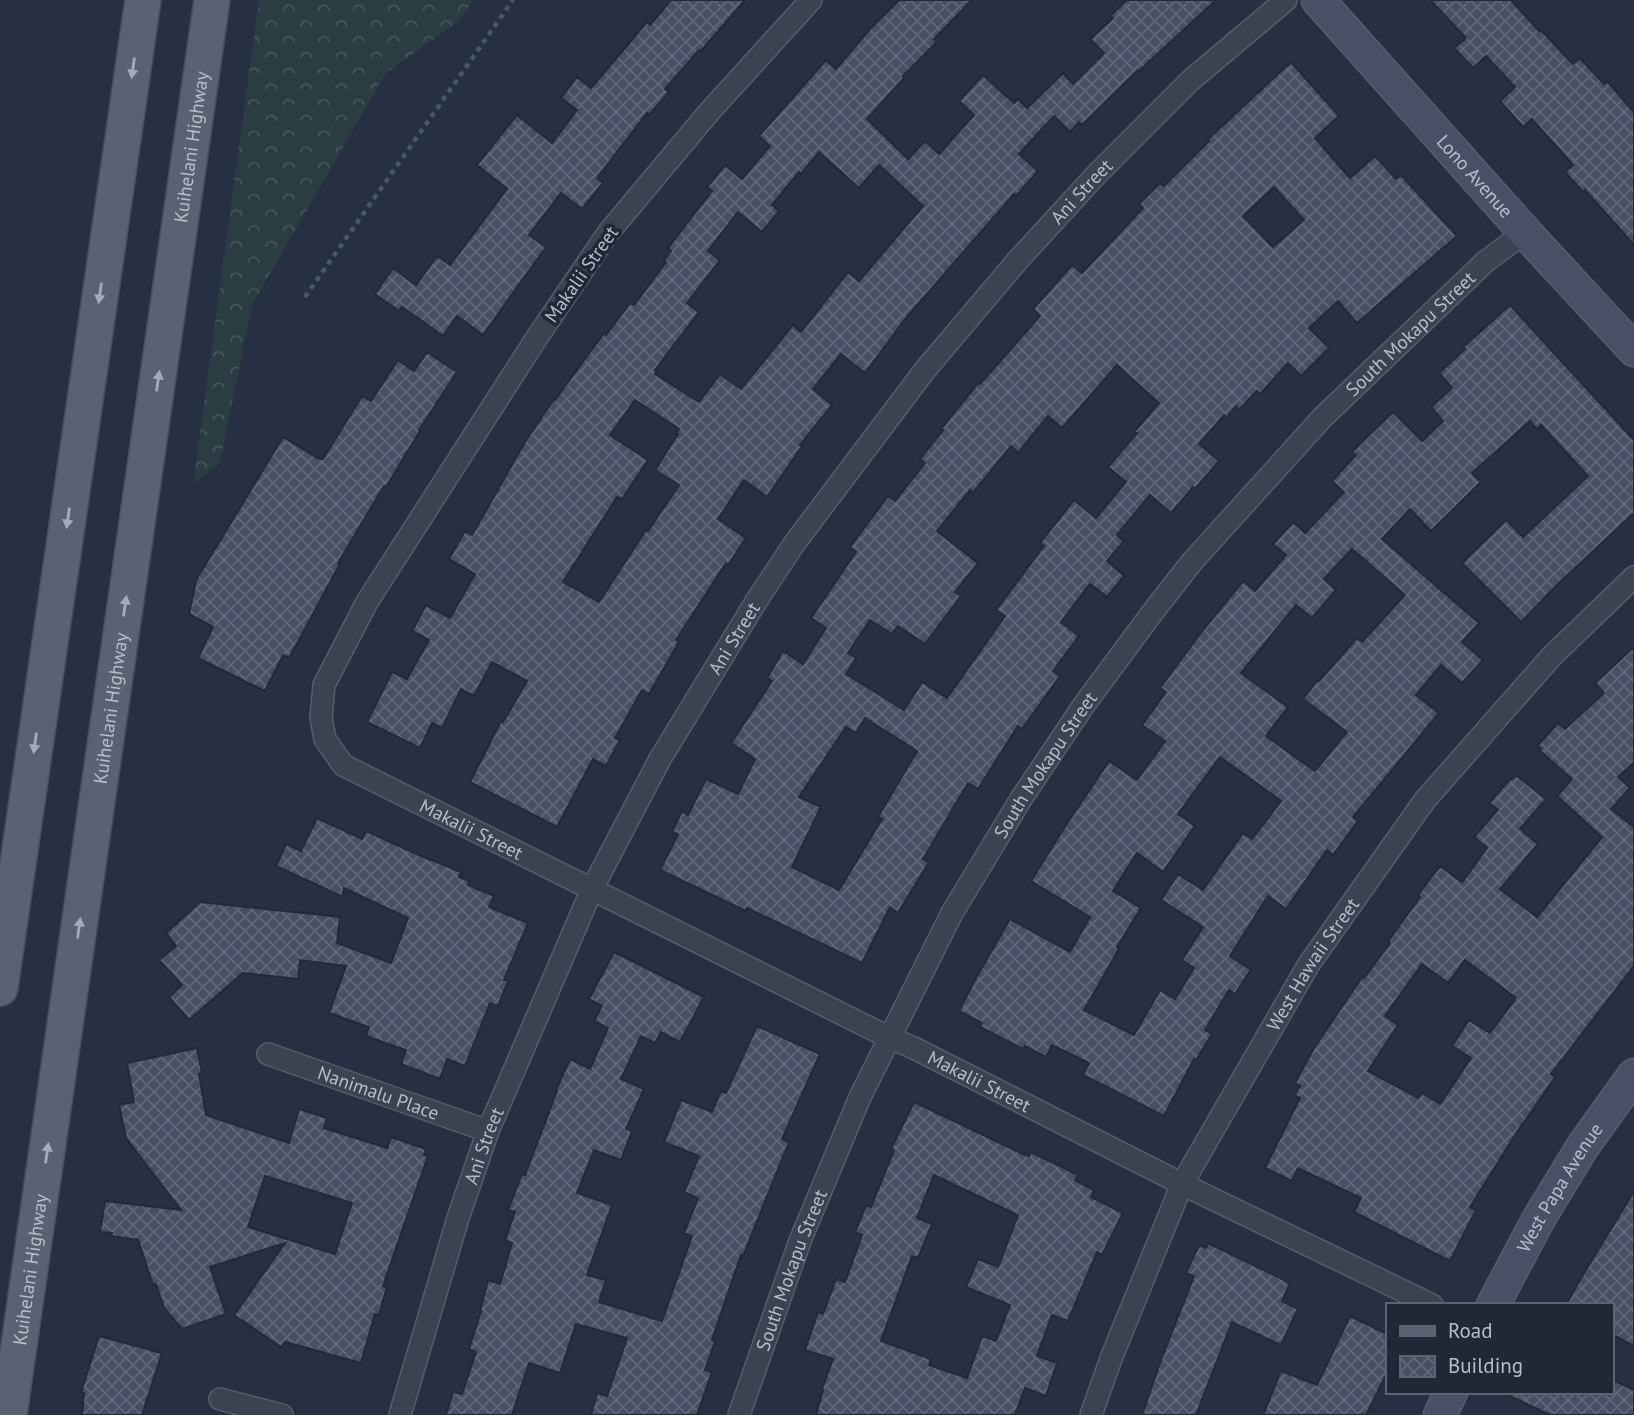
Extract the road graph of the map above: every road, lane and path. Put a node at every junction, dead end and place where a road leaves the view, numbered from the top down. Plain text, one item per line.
1 (143, 0) edge
2 (212, 0) edge
3 (513, 0) edge
4 (811, 0) edge
5 (1286, 0) edge
6 (1318, 0) edge
7 (1525, 232) junction
8 (305, 297) dead end
9 (1634, 350) edge
10 (1634, 577) edge
11 (592, 889) junction
12 (0, 988) edge
13 (890, 1038) junction
14 (268, 1054) dead end
15 (1634, 1075) edge
16 (488, 1132) junction
17 (1182, 1184) junction
18 (1428, 1303) edge
19 (1494, 1303) edge
20 (1450, 1394) edge
21 (220, 1399) dead end
22 (9, 1415) edge
23 (282, 1415) edge
24 (400, 1415) edge
25 (739, 1415) edge
26 (1091, 1415) edge
27 (1440, 1415) edge

1 -> 12 main road
22 -> 2 main road, Kuihelani Highway
3 - 8 path
4 - 11 street, Makalii Street
5 - 11 street, Ani Street
6 - 7 street, Lono Avenue
7 - 9 street, Lono Avenue
7 - 13 street, South Mokapu Street
10 - 17 street, West Hawaii Street
11 - 13 street, Makalii Street
11 - 16 street, Ani Street
13 - 17 street, Makalii Street
13 - 25 street, South Mokapu Street
14 - 16 street, Nanimalu Place
15 - 19 street, West Papa Avenue
16 - 24 street, Ani Street
17 - 18 street, Makalii Street
17 - 26 street, West Hawaii Street
20 - 27 street
21 - 23 street

